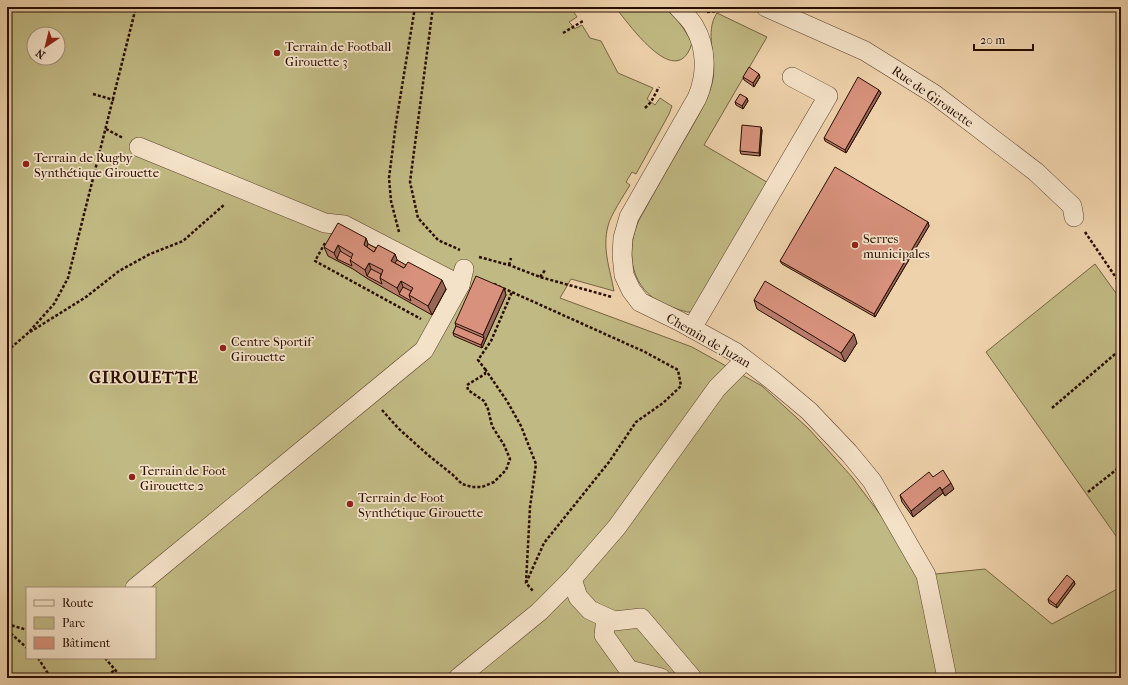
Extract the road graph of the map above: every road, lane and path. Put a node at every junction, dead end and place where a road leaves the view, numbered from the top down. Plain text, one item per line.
1 (136, 7) edge
2 (415, 7) edge
3 (433, 7) edge
4 (758, 7) edge
5 (683, 13) edge
6 (583, 21) dead end
7 (563, 33) dead end
8 (792, 77) dead end
9 (660, 87) dead end
10 (93, 94) dead end
11 (114, 100) junction
12 (645, 108) dead end
13 (139, 147) dead end
14 (241, 190) junction
15 (1074, 217) joint
16 (335, 224) junction
17 (398, 254) junction
18 (511, 258) dead end
19 (509, 266) junction
20 (465, 267) junction
21 (546, 269) dead end
22 (540, 277) junction
23 (1121, 284) edge
24 (512, 292) junction
25 (640, 302) junction
26 (437, 327) junction
27 (692, 328) junction
28 (27, 334) junction
29 (1121, 349) edge
30 (7, 351) edge
31 (745, 360) junction
32 (485, 369) junction
33 (370, 395) junction
34 (1052, 408) dead end
35 (1121, 466) edge
36 (1088, 492) dead end
37 (572, 579) junction
38 (526, 583) junction
39 (136, 587) edge
40 (539, 612) junction
41 (606, 618) junction
42 (7, 624) edge
43 (7, 630) edge
44 (26, 630) edge
45 (26, 647) edge
46 (39, 659) edge
47 (106, 659) edge
48 (115, 670) junction
49 (7, 674) edge
50 (11, 678) edge
51 (51, 678) edge
52 (103, 678) edge
53 (122, 678) edge
54 (458, 678) edge
55 (662, 678) edge
56 (692, 678) edge
57 (947, 678) edge

1 - 11 path
2 - 17 path
3 - 20 path
4 - 5 path
4 - 15 street, Rue de Girouette
5 - 25 street, Chemin de Juzan
6 - 7 path
8 - 27 street
9 - 12 path
10 - 11 path
11 - 28 path
13 - 14 street
14 - 16 street
14 - 28 path
15 - 23 path
16 - 17 street
16 - 26 path
17 - 20 street
18 - 19 path
19 - 20 path
19 - 22 path
20 - 24 path
20 - 26 street
21 - 22 path
22 - 25 path
24 - 32 path
24 - 38 path
25 - 27 street, Chemin de Juzan
26 - 33 street
27 - 31 street, Chemin de Juzan
28 - 30 path
29 - 34 path
31 - 37 street
31 - 57 street, Chemin de Juzan
32 - 33 path
32 - 38 path
33 - 39 street
35 - 36 path
37 - 40 street
37 - 41 street
38 - 40 path
40 - 54 street
41 - 55 street
41 - 56 street
42 - 44 path
43 - 45 path
46 - 51 path
47 - 48 path
48 - 52 path
48 - 53 path
49 - 50 path

